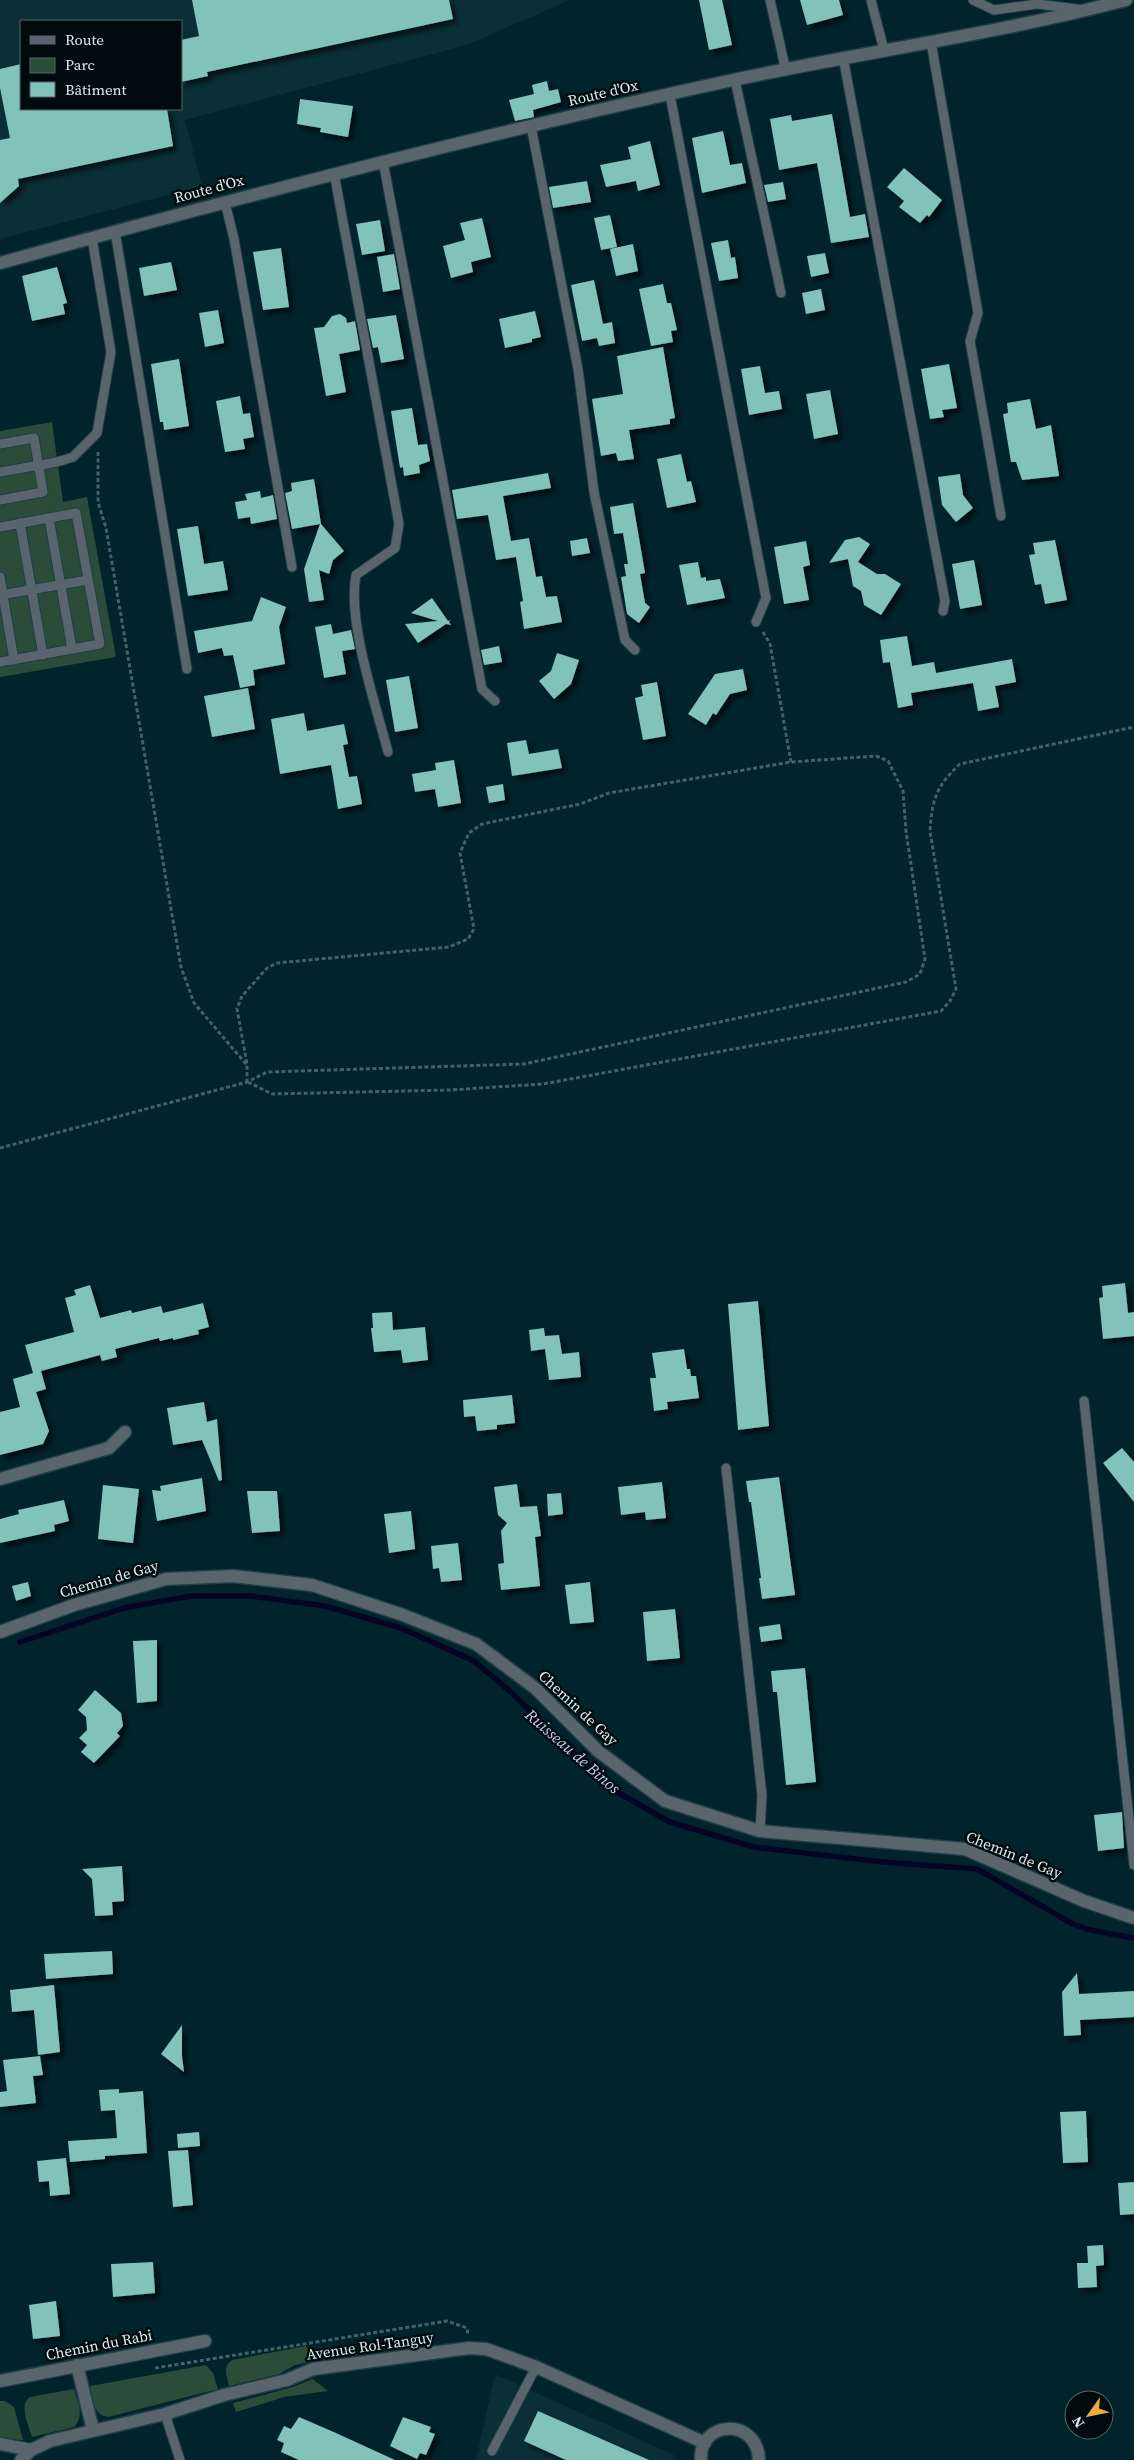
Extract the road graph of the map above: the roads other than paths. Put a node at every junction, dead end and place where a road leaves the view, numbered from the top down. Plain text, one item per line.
1 (770, 0) edge
2 (871, 0) edge
3 (973, 0) edge
4 (1126, 0) edge
5 (1085, 10) junction
6 (931, 42) junction
7 (884, 50) junction
8 (843, 57) junction
9 (786, 71) junction
10 (735, 80) junction
11 (670, 95) junction
12 (531, 126) junction
13 (383, 161) junction
14 (334, 173) junction
15 (225, 202) junction
16 (115, 231) junction
17 (92, 238) junction
18 (0, 262) edge
19 (780, 293) dead end
20 (0, 444) edge
21 (39, 466) junction
22 (0, 472) edge
23 (0, 500) edge
24 (1001, 516) dead end
25 (49, 518) junction
26 (20, 523) junction
27 (0, 527) edge
28 (292, 567) dead end
29 (0, 577) edge
30 (88, 580) junction
31 (60, 585) junction
32 (31, 590) junction
33 (2, 595) edge
34 (943, 612) dead end
35 (756, 622) road end
36 (72, 649) junction
37 (635, 650) dead end
38 (43, 655) junction
39 (14, 660) junction
40 (0, 662) edge
41 (187, 669) dead end
42 (495, 701) dead end
43 (388, 752) dead end
44 (1084, 1401) dead end
45 (125, 1432) dead end
46 (726, 1468) dead end
47 (0, 1479) edge
48 (0, 1632) edge
49 (760, 1831) junction
50 (1134, 1865) edge
51 (1134, 1918) edge
52 (205, 2341) dead end
53 (77, 2365) junction
54 (536, 2367) junction
55 (0, 2381) edge
56 (165, 2414) junction
57 (93, 2430) junction
58 (705, 2443) junction
59 (0, 2444) edge
60 (32, 2450) junction
61 (492, 2451) dead end
62 (21, 2460) edge
63 (180, 2460) edge
64 (701, 2460) edge
65 (759, 2460) edge

1 - 9 lane
2 - 7 lane
3 - 5 lane
4 - 5 street, Route d'Ox
5 - 6 street, Route d'Ox
6 - 7 street, Route d'Ox
6 - 24 lane
7 - 8 street, Route d'Ox
8 - 9 street, Route d'Ox
8 - 34 lane
9 - 10 street, Route d'Ox
10 - 11 street, Route d'Ox
10 - 19 lane
11 - 12 street, Route d'Ox
11 - 35 lane
12 - 13 street, Route d'Ox
12 - 37 lane
13 - 14 street, Route d'Ox
13 - 42 lane
14 - 15 street, Route d'Ox
14 - 43 lane
15 - 16 street, Route d'Ox
15 - 28 lane
16 - 17 street, Route d'Ox
16 - 41 lane
17 - 18 street, Route d'Ox
17 - 21 lane
20 - 21 lane
21 - 22 lane
21 - 23 lane
25 - 26 lane
25 - 30 lane
25 - 31 lane
26 - 27 lane
26 - 32 lane
29 - 33 lane
30 - 31 lane
30 - 36 lane
31 - 32 lane
31 - 36 lane
32 - 33 lane
32 - 38 lane
33 - 39 lane
36 - 38 lane
38 - 39 lane
39 - 40 lane
44 - 50 lane
45 - 47 street
46 - 49 lane
48 - 49 street, Chemin de Gay
49 - 51 street, Chemin de Gay
52 - 53 street, Chemin du Rabi
53 - 55 street, Chemin du Rabi
53 - 57 street
54 - 56 street, Avenue Rol-Tanguy
54 - 58 street, Avenue Rol-Tanguy
54 - 61 lane
56 - 57 street, Avenue Rol-Tanguy
56 - 63 lane
57 - 60 street, Avenue Rol-Tanguy
58 - 64 street
58 - 65 street
59 - 60 street
60 - 62 street, Avenue Rol-Tanguy

